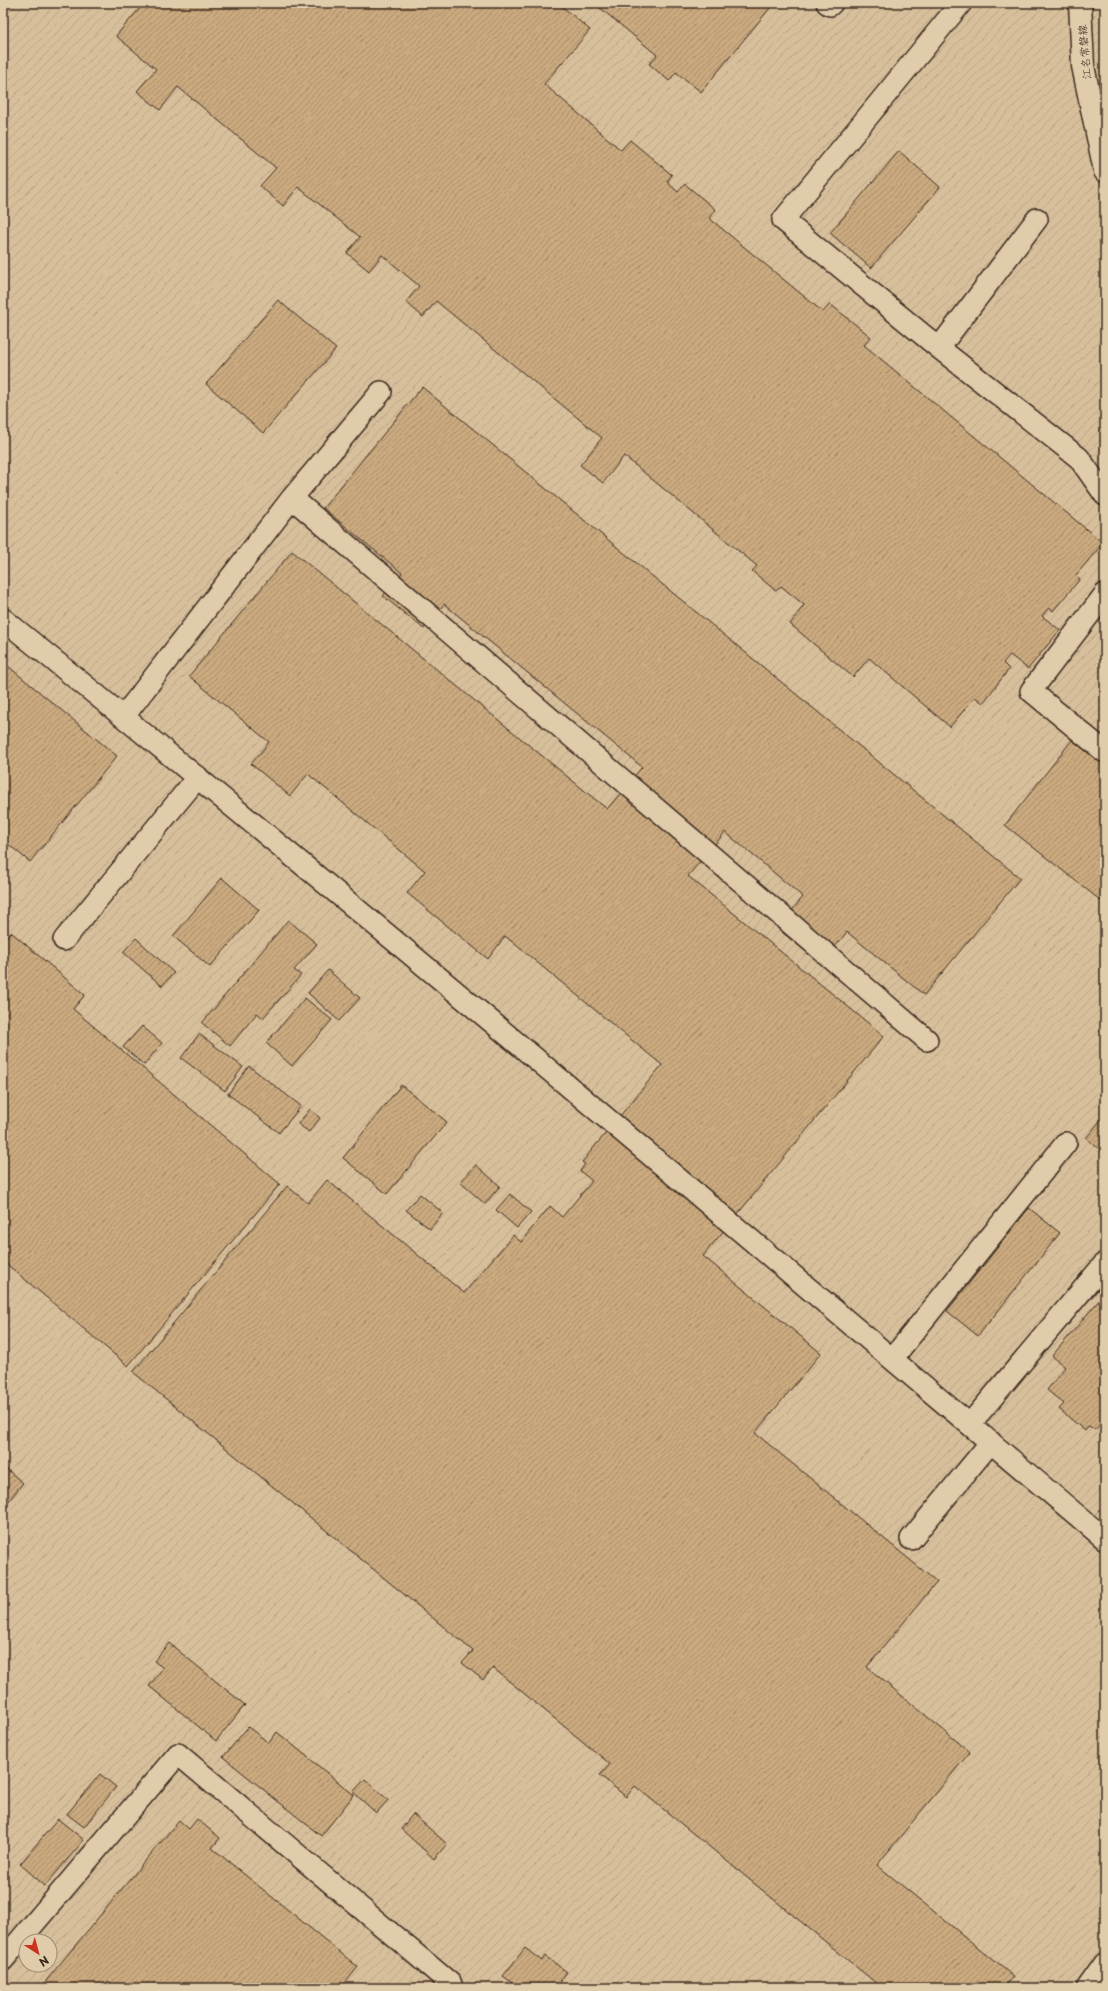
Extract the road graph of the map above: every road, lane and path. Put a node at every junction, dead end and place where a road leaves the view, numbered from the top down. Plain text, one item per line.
1 (827, 3) edge
2 (832, 3) edge
3 (961, 3) edge
4 (1080, 3) edge
5 (1105, 171) edge
6 (1037, 218) dead end
7 (939, 348) junction
8 (381, 392) dead end
9 (1105, 495) edge
10 (292, 498) junction
11 (1105, 594) edge
12 (3, 619) edge
13 (124, 716) junction
14 (1105, 752) edge
15 (198, 777) junction
16 (64, 940) dead end
17 (927, 1040) dead end
18 (1066, 1143) dead end
19 (1105, 1264) edge
20 (892, 1359) junction
21 (970, 1424) junction
22 (991, 1442) junction
23 (911, 1539) dead end
24 (1105, 1539) edge
25 (3, 1960) edge
26 (1105, 1964) edge
27 (448, 1988) edge
28 (1088, 1988) edge

1 - 2 lane
3 - 7 lane
4 - 5 main road, 江名常磐線
6 - 7 lane
7 - 9 lane
8 - 10 lane
10 - 13 lane
10 - 17 lane
11 - 14 lane
12 - 13 lane
13 - 15 lane
15 - 16 lane
15 - 20 lane
18 - 20 lane
19 - 21 lane
20 - 21 lane
21 - 22 lane
22 - 23 lane
22 - 24 lane
25 - 27 lane
26 - 28 main road

